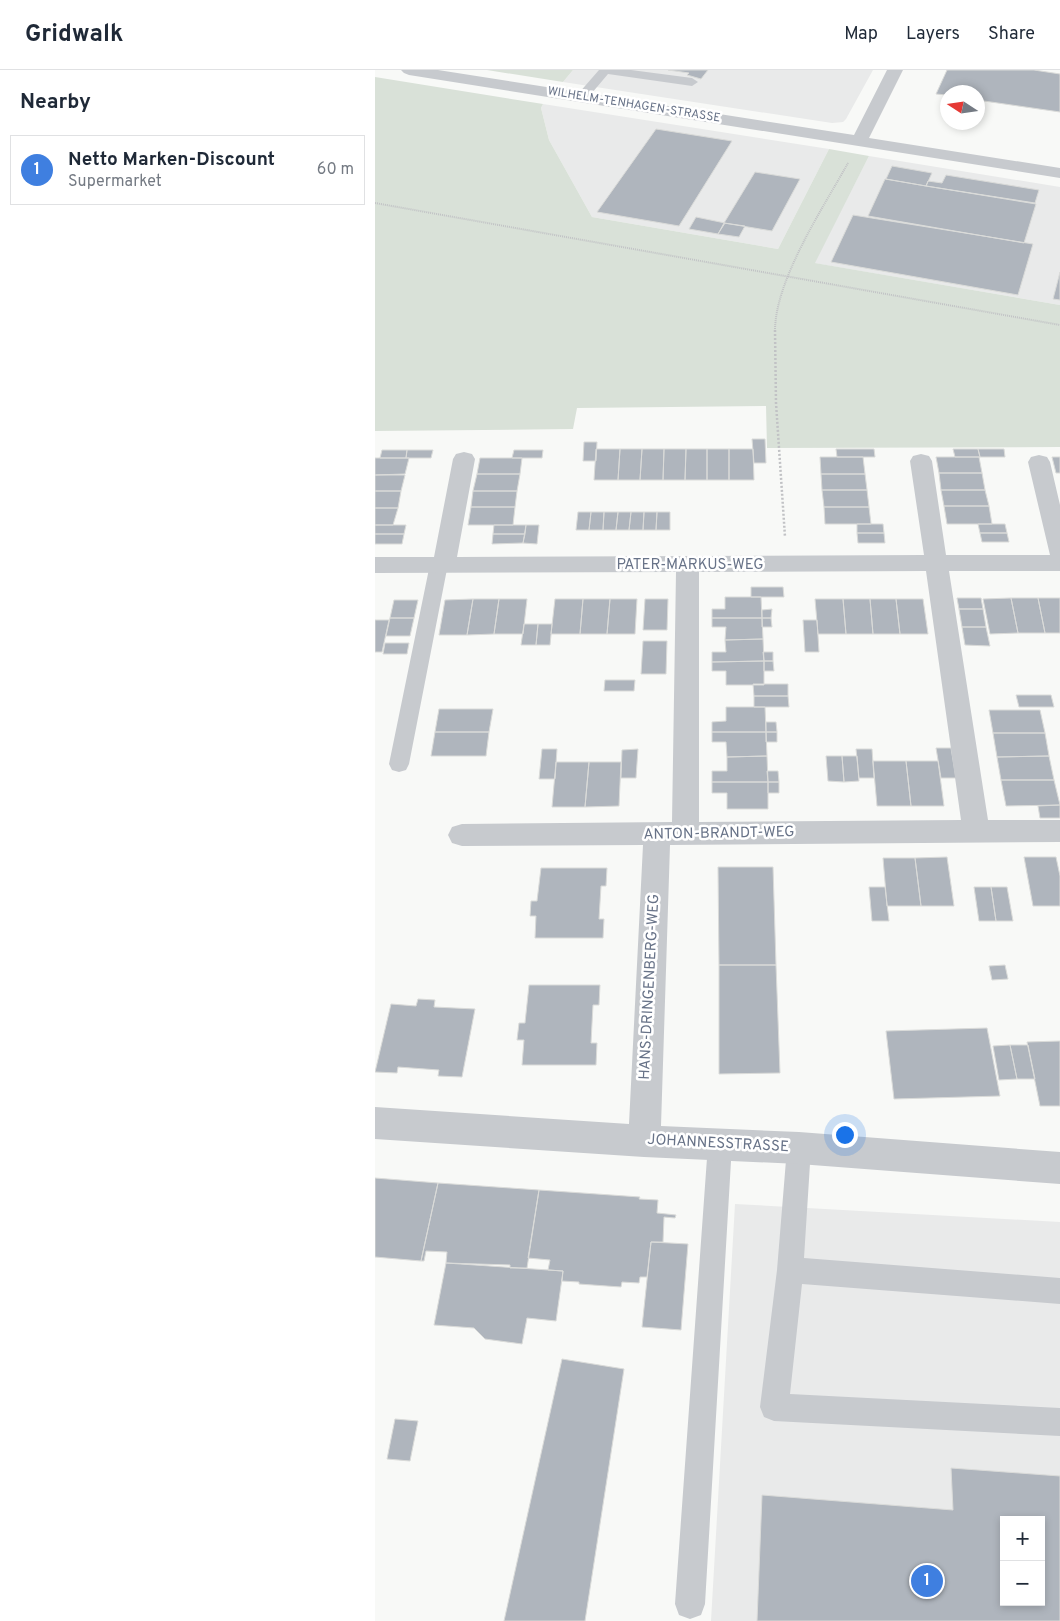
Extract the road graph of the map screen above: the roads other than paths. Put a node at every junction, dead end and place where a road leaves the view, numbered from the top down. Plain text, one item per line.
1 (409, 70) edge
2 (895, 70) edge
3 (692, 82) dead end
4 (582, 97) junction
5 (859, 141) junction
6 (1060, 173) edge
7 (464, 460) dead end
8 (921, 461) dead end
9 (1039, 462) dead end
10 (1060, 553) edge
11 (1060, 563) edge
12 (441, 564) junction
13 (936, 564) junction
14 (375, 565) edge
15 (688, 565) junction
16 (399, 764) dead end
17 (1060, 831) edge
18 (976, 832) junction
19 (671, 834) junction
20 (461, 835) dead end
21 (375, 1124) edge
22 (643, 1141) junction
23 (720, 1144) junction
24 (799, 1148) junction
25 (1060, 1168) edge
26 (789, 1270) junction
27 (1060, 1291) edge
28 (1060, 1422) edge
29 (690, 1604) dead end

1 - 4 street, WILHELM-TENHAGEN-STRASSE
2 - 5 street
3 - 4 lane
4 - 5 street, WILHELM-TENHAGEN-STRASSE
5 - 6 street, WILHELM-TENHAGEN-STRASSE
7 - 12 street
8 - 13 street
9 - 10 street
11 - 13 street, PATER-MARKUS-WEG
12 - 14 street, PATER-MARKUS-WEG
12 - 15 street, PATER-MARKUS-WEG
12 - 16 lane
13 - 15 street, PATER-MARKUS-WEG
13 - 18 street
15 - 19 street, HANS-DRINGENBERG-WEG
17 - 18 street, ANTON-BRANDT-WEG
18 - 19 street, ANTON-BRANDT-WEG
19 - 20 street, ANTON-BRANDT-WEG
19 - 22 street, HANS-DRINGENBERG-WEG
21 - 22 street, JOHANNESSTRASSE
22 - 23 street, JOHANNESSTRASSE
23 - 24 street, JOHANNESSTRASSE
23 - 29 lane
24 - 25 street, JOHANNESSTRASSE
24 - 26 lane
26 - 27 lane
26 - 28 lane

